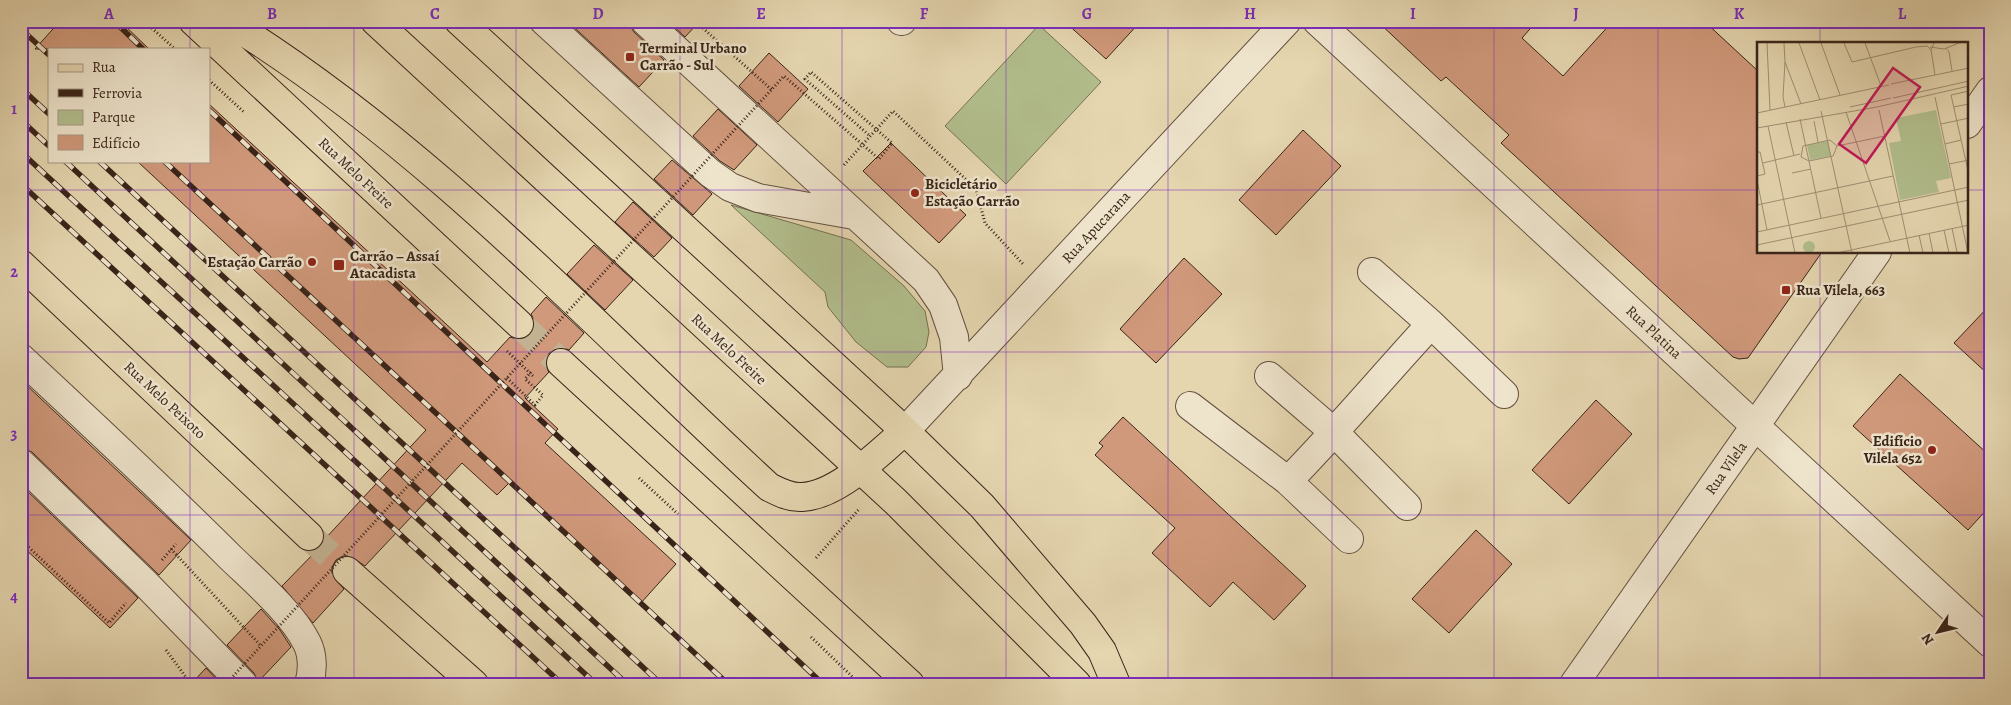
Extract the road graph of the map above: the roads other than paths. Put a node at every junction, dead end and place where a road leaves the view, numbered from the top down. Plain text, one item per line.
1 (193, 21) edge
2 (227, 21) edge
3 (375, 21) edge
4 (459, 21) edge
5 (544, 21) edge
6 (645, 21) edge
7 (1287, 21) edge
8 (1318, 21) edge
9 (1990, 91) edge
10 (1968, 123) edge
11 (854, 215) junction
12 (1876, 254) edge
13 (21, 264) edge
14 (1372, 272) dead end
15 (520, 324) tunnel mouth
16 (1431, 324) junction
17 (21, 358) edge
18 (561, 364) tunnel mouth
19 (958, 376) junction
20 (1269, 376) dead end
21 (1504, 394) dead end
22 (1190, 406) dead end
23 (1756, 427) junction
24 (905, 432) junction
25 (1335, 433) junction
26 (21, 463) edge
27 (859, 470) junction
28 (1288, 481) junction
29 (1407, 506) dead end
30 (308, 536) tunnel mouth
31 (1349, 539) dead end
32 (347, 571) tunnel mouth
33 (1990, 643) edge
34 (472, 683) edge
35 (243, 684) edge
36 (309, 684) edge
37 (910, 684) edge
38 (1078, 684) edge
39 (1116, 684) edge
40 (1574, 684) edge

1 - 15 main road, Rua Melo Freire
2 - 27 main road
3 - 27 main road, Rua Melo Freire
4 - 24 main road
5 - 11 street
6 - 11 street
7 - 19 street, Rua Apucarana
8 - 23 street, Rua Platina
9 - 10 street
11 - 19 street
12 - 23 street, Rua Vilela
13 - 30 main road, Rua Melo Peixoto
14 - 16 street
16 - 21 street
16 - 25 street
17 - 36 street
18 - 37 main road
19 - 24 street, Rua Apucarana
20 - 25 street
22 - 28 street
23 - 33 street, Rua Platina
23 - 40 street, Rua Vilela
24 - 27 main road
24 - 39 main road
25 - 28 street
25 - 29 street
26 - 35 street
27 - 38 main road, Rua Melo Freire
28 - 31 street
32 - 34 main road

